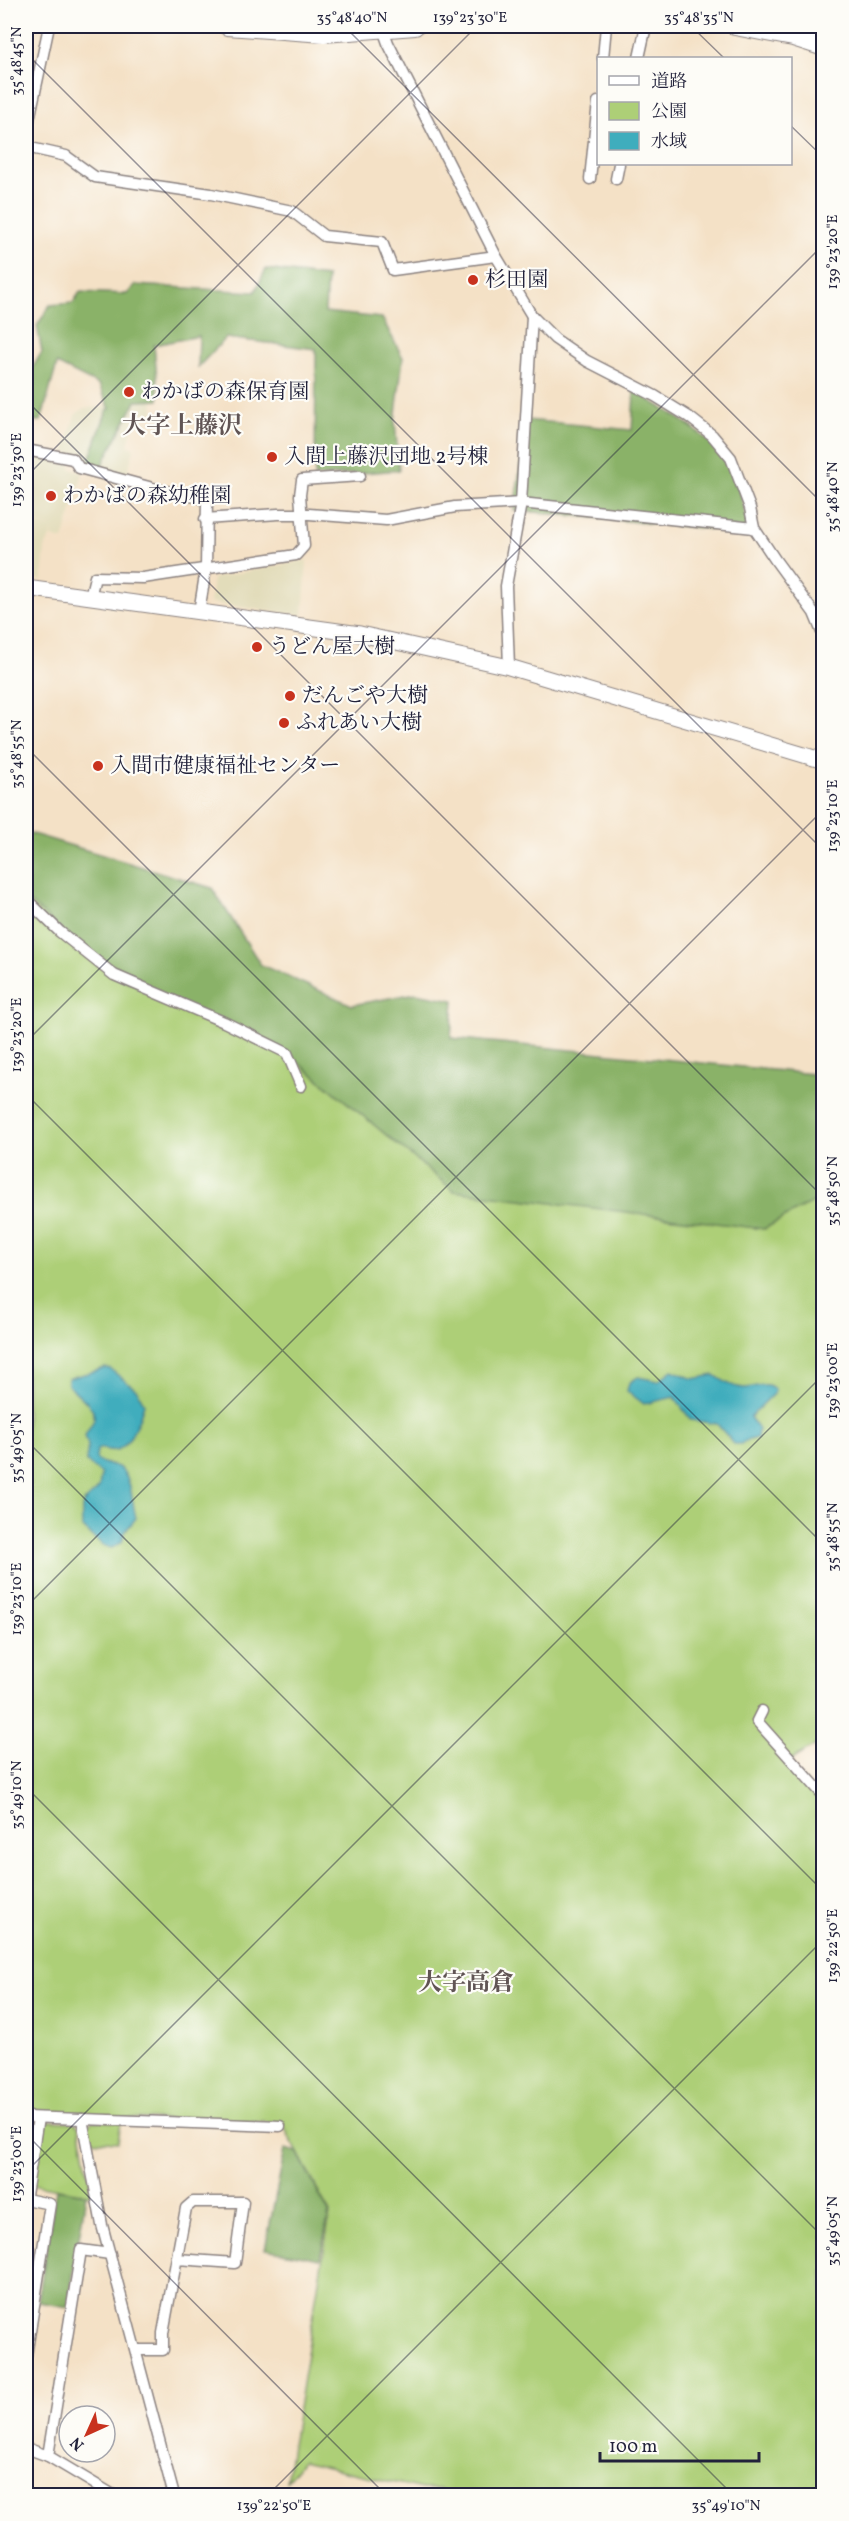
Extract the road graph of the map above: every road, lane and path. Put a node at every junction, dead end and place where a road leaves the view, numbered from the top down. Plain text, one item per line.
1 (49, 26) edge
2 (227, 26) edge
3 (415, 26) edge
4 (606, 26) edge
5 (646, 26) edge
6 (735, 26) edge
7 (269, 27) edge
8 (389, 28) edge
9 (768, 28) edge
10 (824, 47) edge
11 (603, 57) edge
12 (639, 57) edge
13 (597, 112) edge
14 (26, 134) edge
15 (26, 147) edge
16 (619, 165) edge
17 (590, 179) dead end
18 (616, 179) dead end
19 (496, 256) junction
20 (532, 316) junction
21 (26, 450) edge
22 (360, 476) dead end
23 (521, 503) junction
24 (302, 514) junction
25 (206, 519) junction
26 (754, 528) junction
27 (206, 569) junction
28 (26, 588) edge
29 (90, 597) junction
30 (199, 612) junction
31 (824, 636) edge
32 (509, 667) junction
33 (824, 761) edge
34 (26, 899) edge
35 (301, 1086) dead end
36 (762, 1711) dead end
37 (824, 1796) edge
38 (26, 2117) edge
39 (38, 2118) junction
40 (82, 2118) junction
41 (280, 2126) dead end
42 (26, 2197) edge
43 (110, 2254) junction
44 (177, 2259) junction
45 (136, 2350) junction
46 (26, 2356) edge
47 (26, 2448) edge
48 (48, 2456) junction
49 (115, 2496) edge
50 (174, 2496) edge

1 - 14 street
2 - 7 main road
3 - 8 main road
4 - 11 street
5 - 12 street
6 - 9 main road
7 - 8 main road
8 - 19 street
9 - 10 main road
13 - 17 street
15 - 19 street
16 - 18 street
19 - 20 street
20 - 23 street
20 - 26 street
21 - 25 street
22 - 24 street
23 - 24 street
23 - 26 street
23 - 32 street
24 - 25 street
24 - 27 street
25 - 27 street
26 - 31 street
27 - 29 street
27 - 30 street
28 - 29 street
29 - 30 street
30 - 32 street
32 - 33 street
34 - 35 street
36 - 37 street
38 - 39 street
39 - 40 street
39 - 42 street
40 - 41 street
40 - 43 street
42 - 46 street
43 - 45 street
43 - 48 street
44 - 44 street
44 - 45 street
45 - 50 street
47 - 48 street
48 - 49 street

